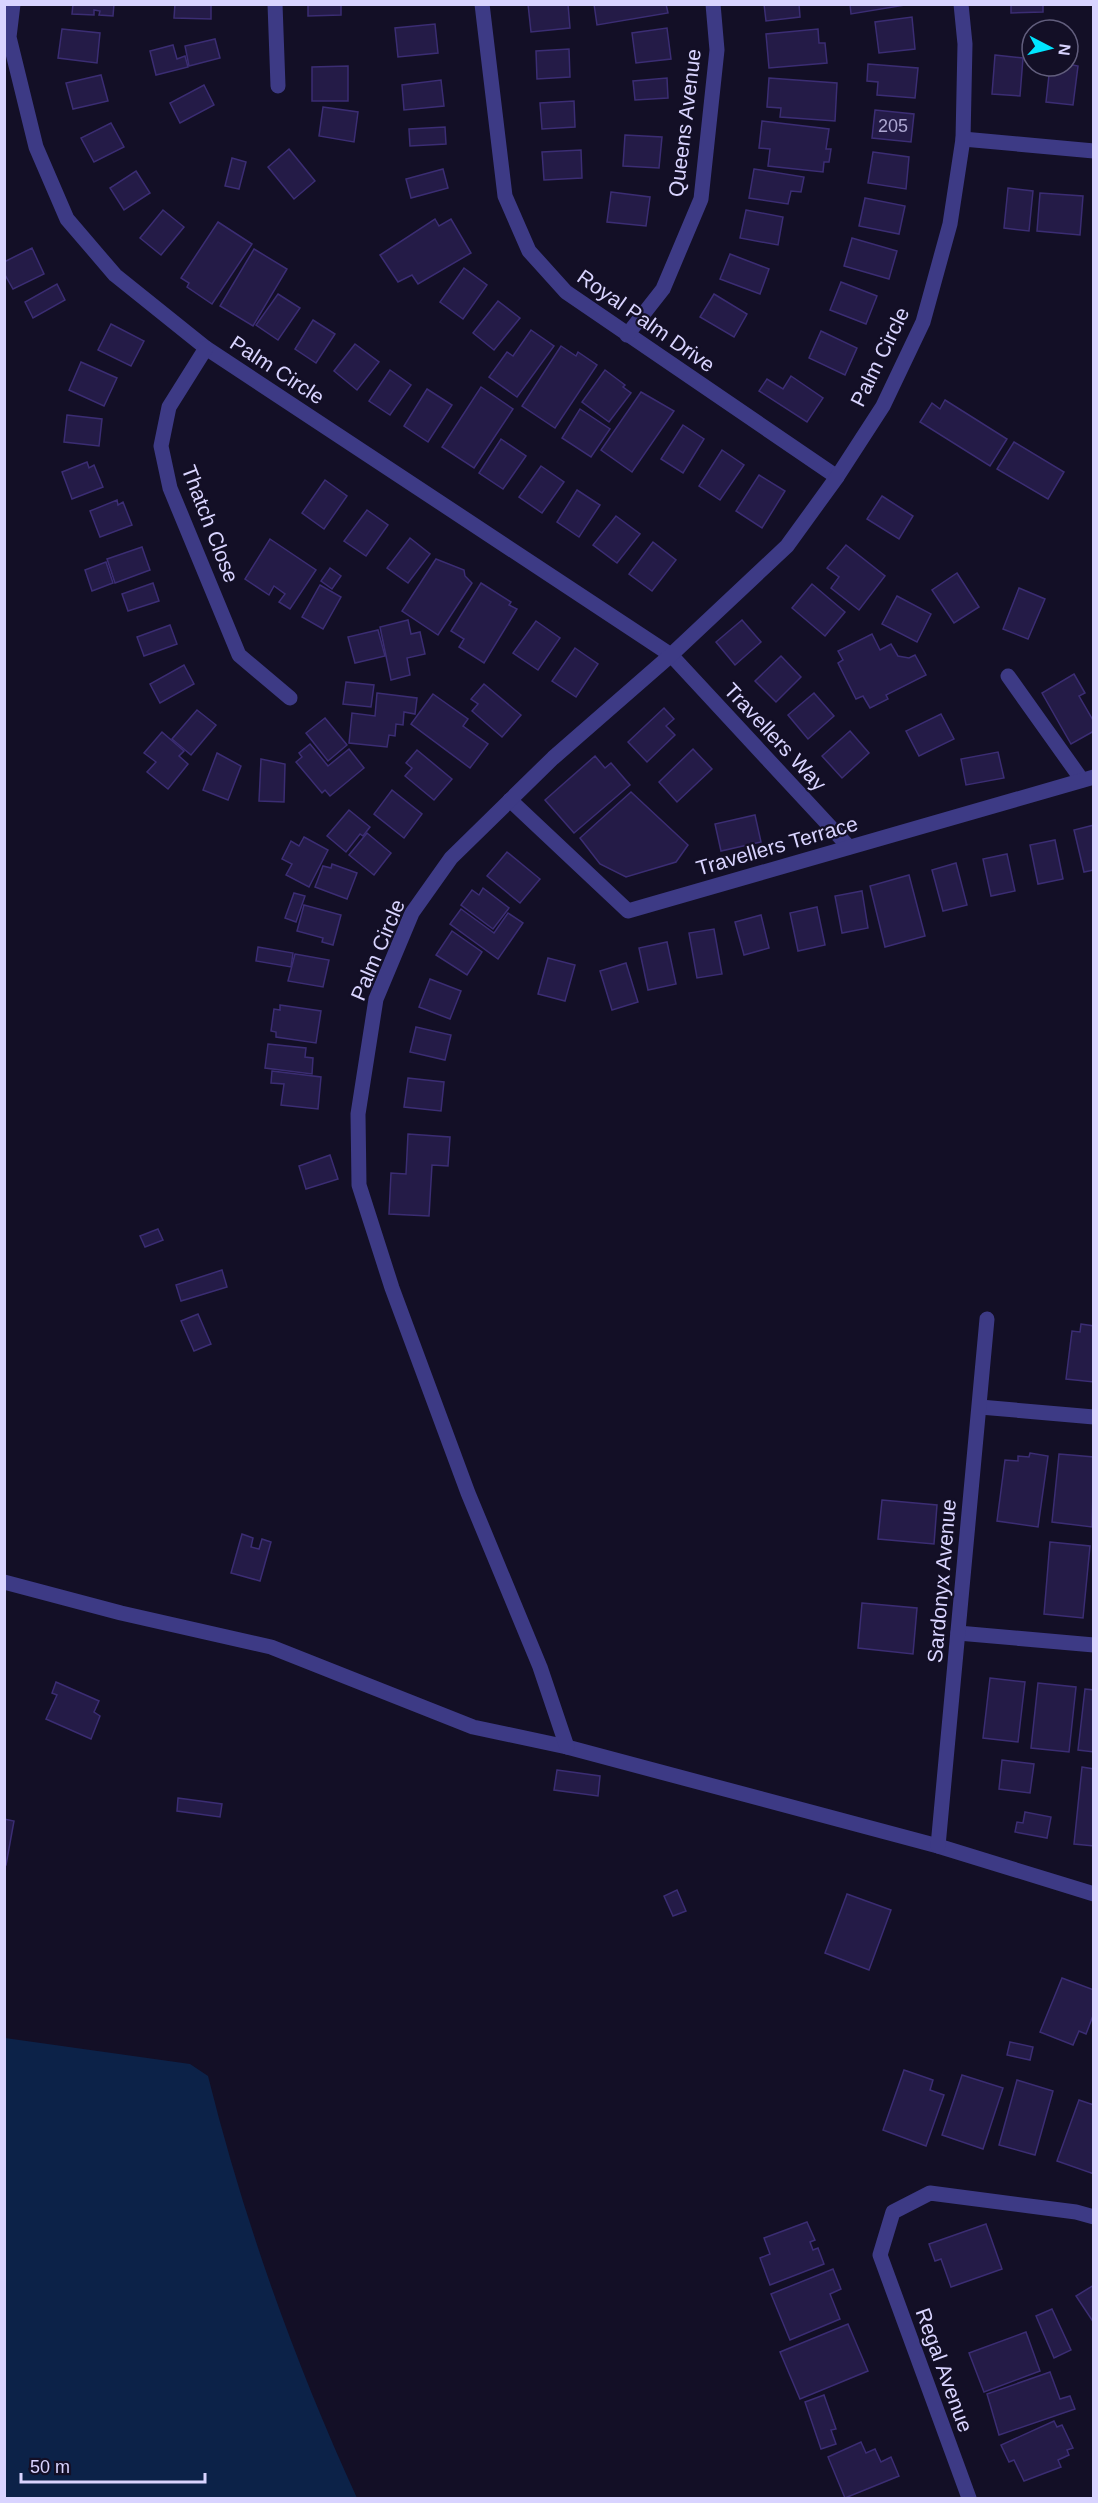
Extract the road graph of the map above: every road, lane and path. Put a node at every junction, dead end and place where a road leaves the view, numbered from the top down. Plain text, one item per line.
1 (13, 4) edge
2 (275, 4) edge
3 (482, 4) edge
4 (713, 4) edge
5 (961, 4) edge
6 (278, 86) dead end
7 (963, 139) junction
8 (1094, 151) edge
9 (627, 335) junction
10 (206, 348) junction
11 (837, 477) junction
12 (671, 655) junction
13 (1008, 676) dead end
14 (290, 698) dead end
15 (1088, 779) edge
16 (510, 800) junction
17 (849, 847) junction
18 (987, 1319) dead end
19 (980, 1407) junction
20 (1094, 1417) edge
21 (4, 1582) edge
22 (958, 1633) junction
23 (1094, 1645) edge
24 (567, 1747) junction
25 (938, 1846) junction
26 (1094, 1894) edge
27 (1094, 2217) edge
28 (969, 2499) edge

1 - 10 street, Palm Circle
2 - 6 street
3 - 9 street, Royal Palm Drive
4 - 9 street, Queens Avenue
5 - 7 street, Palm Circle
7 - 8 street
7 - 11 street, Palm Circle
9 - 11 street, Royal Palm Drive
10 - 12 street, Palm Circle
10 - 14 street, Thatch Close
11 - 12 street, Palm Circle
12 - 16 street, Palm Circle
12 - 17 street, Travellers Way
13 - 15 street
15 - 17 street, Travellers Terrace
16 - 17 street, Travellers Terrace
16 - 24 street, Palm Circle
18 - 19 street, Sardonyx Avenue
19 - 20 street
19 - 22 street, Sardonyx Avenue
21 - 24 street
22 - 23 street
22 - 25 street, Sardonyx Avenue
24 - 25 street
25 - 26 street
27 - 28 street, Regal Avenue

